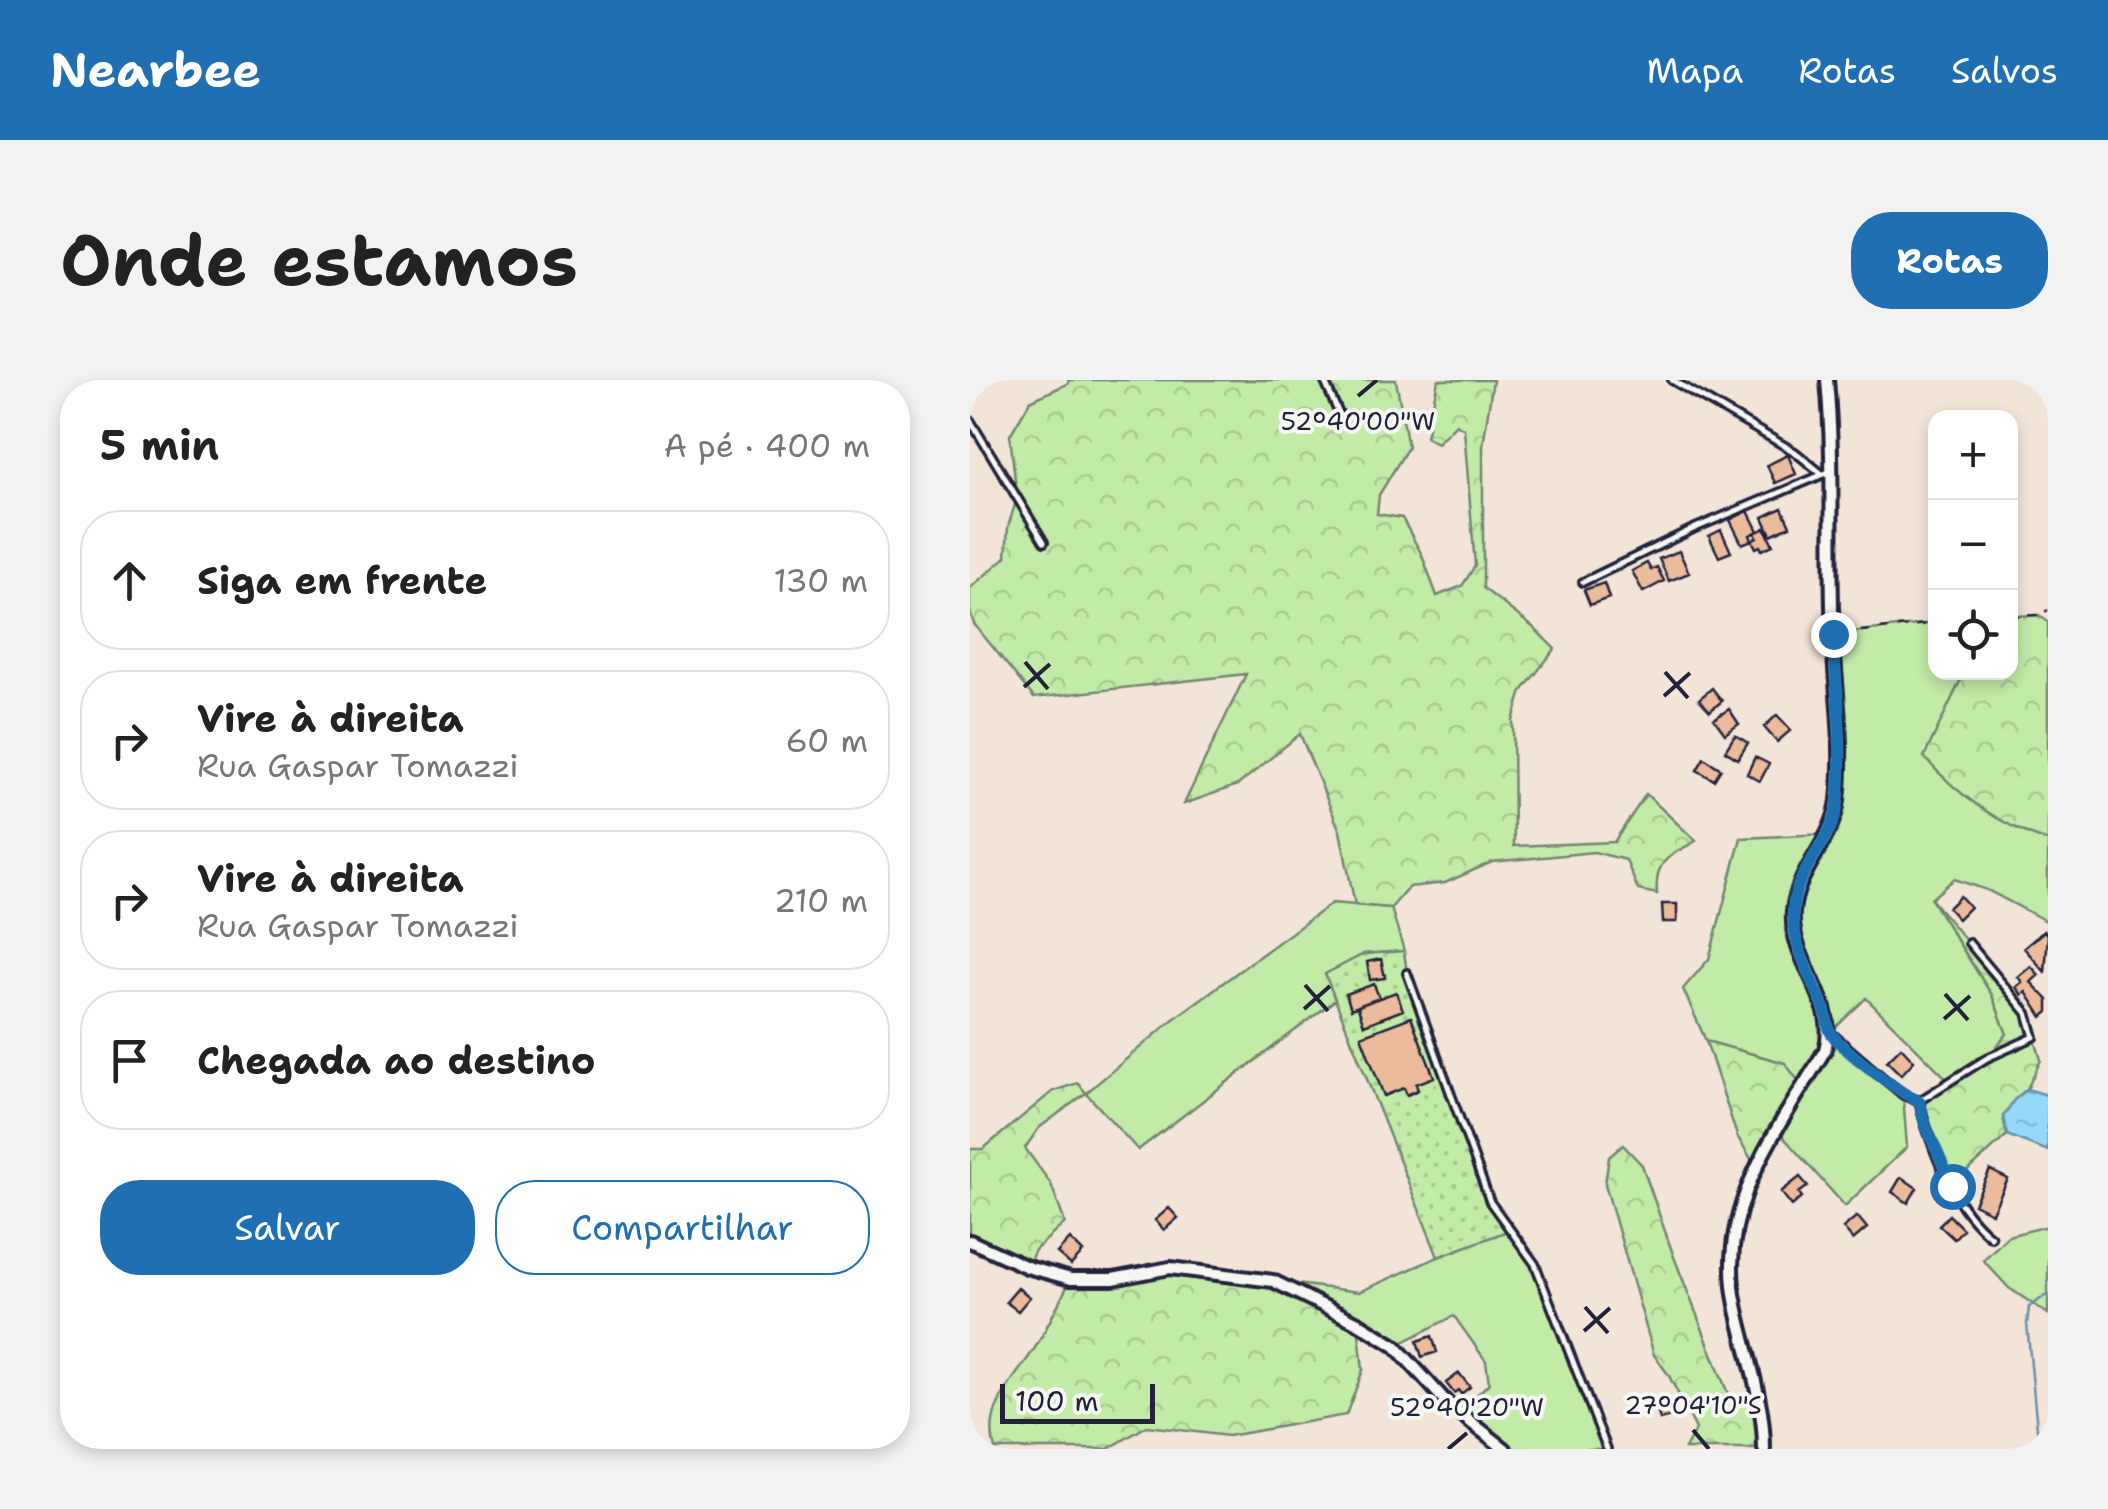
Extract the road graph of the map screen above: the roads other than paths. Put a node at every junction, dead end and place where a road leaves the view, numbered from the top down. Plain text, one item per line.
1 (1324, 380) edge
2 (1672, 380) edge
3 (1827, 380) edge
4 (970, 420) edge
5 (1343, 423) dead end
6 (1828, 472) junction
7 (1044, 542) dead end
8 (1583, 582) dead end
9 (1969, 943) dead end
10 (1408, 973) dead end
11 (1830, 1032) junction
12 (1919, 1101) junction
13 (1991, 1237) dead end
14 (970, 1241) edge
15 (1505, 1449) edge
16 (1607, 1449) edge
17 (1764, 1449) edge

1 - 5 lane
2 - 6 lane
3 - 6 street
4 - 7 lane
6 - 8 lane
6 - 11 street
9 - 12 lane
10 - 16 lane
11 - 12 lane
11 - 17 street
12 - 13 lane
14 - 15 street

